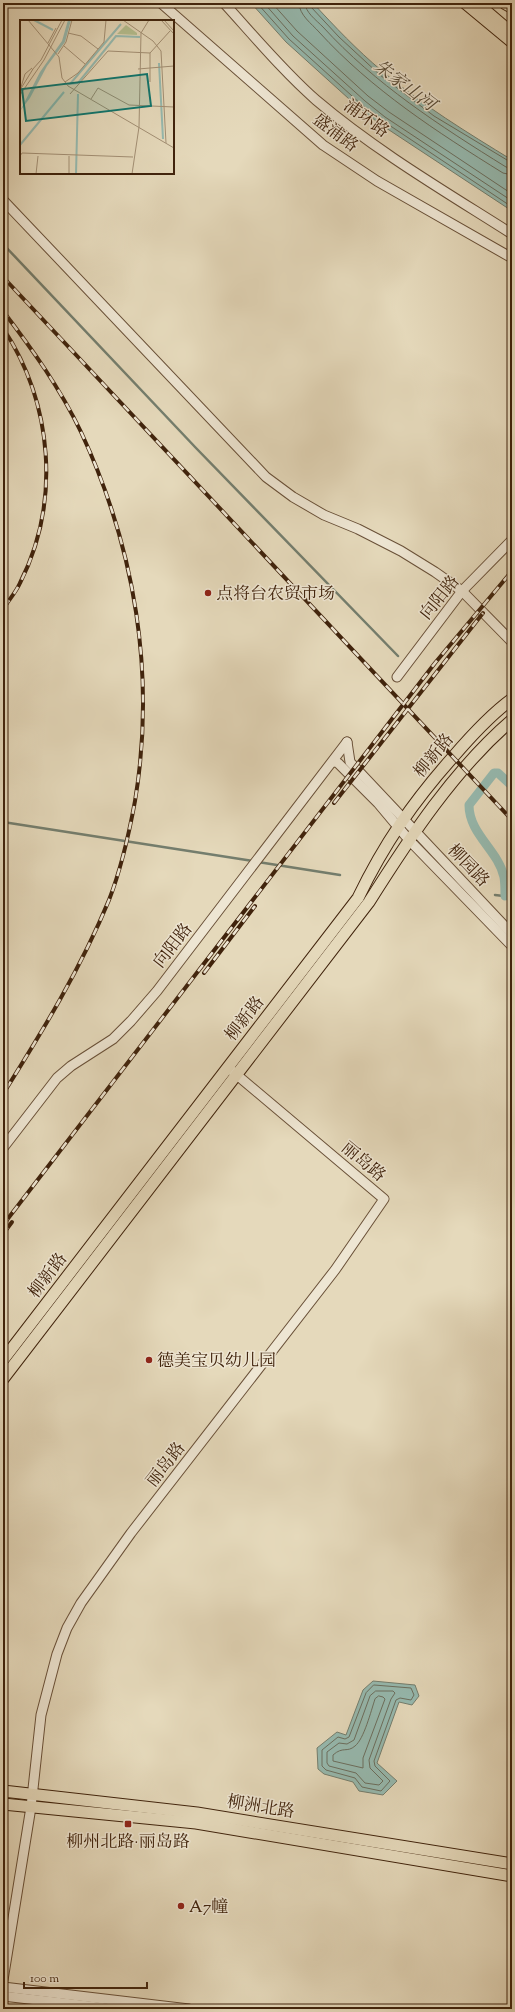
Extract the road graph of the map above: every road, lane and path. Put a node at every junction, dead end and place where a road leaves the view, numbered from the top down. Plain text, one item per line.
1 (161, 3) edge
2 (224, 3) edge
3 (465, 3) edge
4 (476, 3) edge
5 (505, 3) edge
6 (512, 8) edge
7 (512, 34) edge
8 (512, 42) edge
9 (3, 200) edge
10 (512, 234) edge
11 (512, 258) edge
12 (512, 540) edge
13 (462, 591) junction
14 (512, 642) edge
15 (397, 677) dead end
16 (512, 699) edge
17 (512, 720) edge
18 (334, 762) junction
19 (400, 823) junction
20 (412, 836) junction
21 (512, 934) edge
22 (512, 946) edge
23 (228, 1067) junction
24 (236, 1075) junction
25 (3, 1148) edge
26 (3, 1360) edge
27 (3, 1379) edge
28 (3, 1791) edge
29 (32, 1794) junction
30 (3, 1804) edge
31 (31, 1807) junction
32 (512, 1864) edge
33 (512, 1876) edge
34 (3, 1980) edge
35 (3, 1987) edge
36 (3, 1996) edge
37 (115, 2009) edge
38 (190, 2009) edge

1 - 11 street, 盛浦路
2 - 10 street, 浦环路
3 - 8 main road
4 - 7 highway
5 - 6 highway
9 - 13 street
12 - 13 street, 向阳路
13 - 14 street
13 - 15 street, 向阳路
16 - 19 main road, 柳新路
17 - 20 main road, 柳新路
18 - 19 street
18 - 19 street, 向阳路
18 - 25 street, 向阳路
19 - 20 street
19 - 23 main road, 柳新路
20 - 21 street, 柳园路
20 - 22 street, 柳园路
20 - 24 main road, 柳新路
23 - 24 street, 丽岛路
23 - 26 main road, 柳新路
24 - 27 main road, 柳新路
24 - 29 street, 丽岛路
28 - 29 main road, 柳洲北路
29 - 31 street, 丽岛路
29 - 32 main road, 柳洲北路
30 - 31 main road, 柳洲北路
31 - 33 main road, 柳洲北路
31 - 34 street, 丽岛路
35 - 38 street
36 - 37 street

